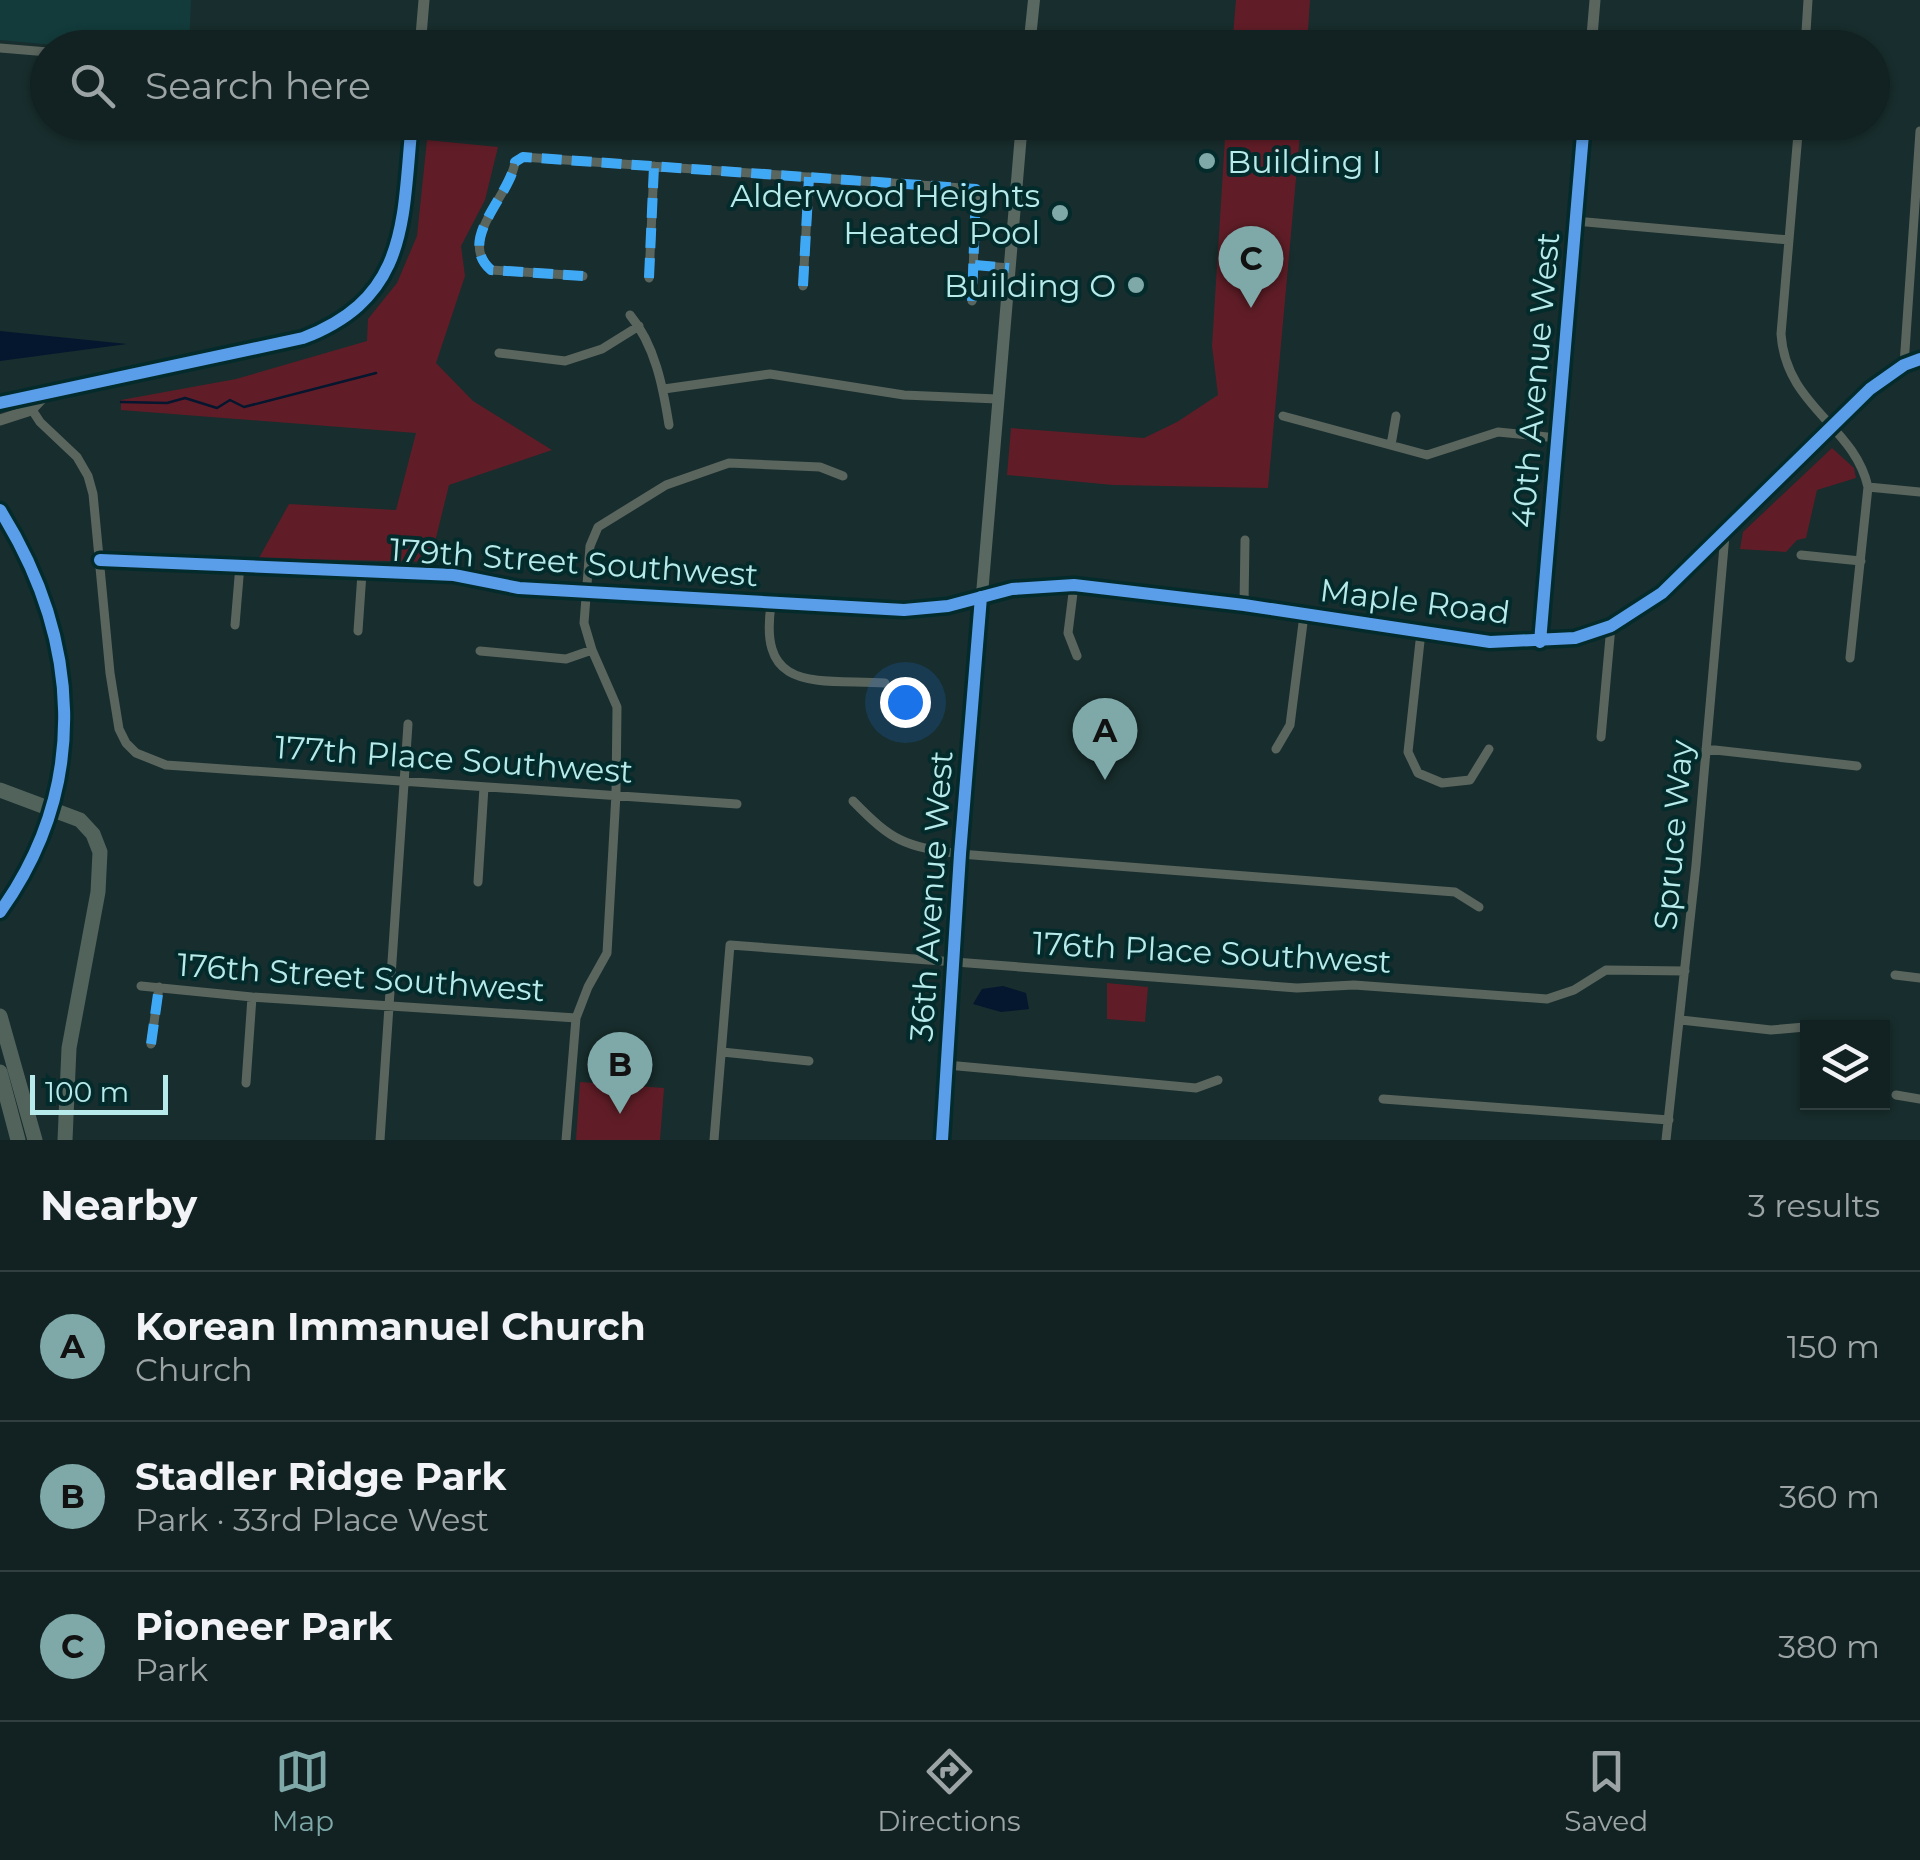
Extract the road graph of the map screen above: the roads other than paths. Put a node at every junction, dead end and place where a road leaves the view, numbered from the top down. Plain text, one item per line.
1 (424, 0) edge
2 (1034, 0) edge
3 (1595, 0) edge
4 (1808, 0) edge
5 (422, 30) edge
6 (1032, 30) edge
7 (1592, 30) edge
8 (1806, 30) edge
9 (0, 48) edge
10 (30, 50) edge
11 (1920, 131) edge
12 (410, 140) edge
13 (1020, 140) edge
14 (1583, 140) edge
15 (1797, 140) edge
16 (654, 166) junction
17 (1918, 176) edge
18 (809, 178) junction
19 (1576, 222) junction
20 (1789, 240) junction
21 (975, 265) junction
22 (1008, 268) junction
23 (583, 276) dead end
24 (648, 278) dead end
25 (803, 286) dead end
26 (972, 302) dead end
27 (630, 314) dead end
28 (639, 326) junction
29 (499, 354) dead end
30 (1920, 359) edge
31 (1904, 365) junction
32 (664, 389) junction
33 (48, 392) junction
34 (23, 396) junction
35 (998, 399) junction
36 (0, 402) edge
37 (31, 410) junction
38 (1283, 416) dead end
39 (1396, 416) dead end
40 (0, 420) edge
41 (669, 425) dead end
42 (1830, 426) junction
43 (1558, 438) junction
44 (1390, 445) junction
45 (843, 476) dead end
46 (1868, 487) junction
47 (1920, 492) edge
48 (0, 510) edge
49 (1725, 534) junction
50 (1245, 540) dead end
51 (1801, 556) dead end
52 (100, 560) junction
53 (1861, 562) junction
54 (240, 565) junction
55 (362, 573) junction
56 (1074, 585) junction
57 (584, 593) junction
58 (981, 597) junction
59 (771, 604) junction
60 (1244, 605) junction
61 (1304, 615) junction
62 (235, 625) dead end
63 (1611, 626) junction
64 (358, 630) dead end
65 (1421, 632) junction
66 (1540, 642) junction
67 (592, 650) junction
68 (480, 651) dead end
69 (1077, 656) dead end
70 (1850, 658) dead end
71 (884, 683) dead end
72 (408, 724) dead end
73 (1602, 737) dead end
74 (1489, 748) dead end
75 (1276, 749) dead end
76 (1706, 749) junction
77 (1857, 766) dead end
78 (406, 782) junction
79 (484, 787) junction
80 (0, 790) edge
81 (616, 794) junction
82 (853, 801) dead end
83 (737, 804) dead end
84 (52, 808) junction
85 (960, 854) junction
86 (478, 882) dead end
87 (1479, 908) dead end
88 (0, 912) edge
89 (954, 962) junction
90 (1686, 971) junction
91 (1895, 975) dead end
92 (1920, 978) edge
93 (141, 986) dead end
94 (158, 988) junction
95 (252, 997) junction
96 (392, 1004) junction
97 (0, 1016) edge
98 (576, 1018) junction
99 (1681, 1020) junction
100 (1800, 1027) edge
101 (151, 1044) dead end
102 (722, 1052) junction
103 (809, 1061) dead end
104 (947, 1065) junction
105 (0, 1072) edge
106 (1218, 1080) dead end
107 (246, 1083) dead end
108 (1896, 1096) dead end
109 (1383, 1098) dead end
110 (1920, 1099) edge
111 (1668, 1120) junction
112 (18, 1140) edge
113 (35, 1140) edge
114 (65, 1140) edge
115 (380, 1140) edge
116 (566, 1140) edge
117 (714, 1140) edge
118 (942, 1140) edge
119 (1666, 1140) edge

1 - 5 street
2 - 6 main road
3 - 7 street
4 - 8 street
9 - 10 street
11 - 17 street
12 - 33 street
13 - 22 main road, 36th Avenue West
14 - 19 street, 40th Avenue West
15 - 20 street
16 - 18 street
16 - 23 street
16 - 24 street
17 - 31 street
18 - 21 street
18 - 25 street
19 - 20 street
19 - 43 street, 40th Avenue West
20 - 42 street
21 - 22 street
21 - 26 street
22 - 35 main road, 36th Avenue West
27 - 28 street
28 - 29 street
28 - 32 street
30 - 31 street, Maple Road
31 - 42 street, Maple Road
32 - 35 street
32 - 41 street
33 - 34 street
33 - 37 street
34 - 36 street
34 - 37 street
35 - 58 main road, 36th Avenue West
37 - 40 street
37 - 52 street
38 - 44 street
39 - 44 street
42 - 46 street
42 - 49 street, Maple Road
43 - 44 street
43 - 66 street, 40th Avenue West
45 - 57 street
46 - 47 street
46 - 53 street
48 - 84 main road
49 - 63 street, Maple Road
49 - 76 street, Spruce Way
50 - 60 street
51 - 53 street
52 - 54 street, 179th Street Southwest
52 - 78 street, 177th Place Southwest
53 - 70 street
54 - 55 street, 179th Street Southwest
54 - 62 street
55 - 57 street, 179th Street Southwest
55 - 64 street
56 - 58 street, Maple Road
56 - 60 street, Maple Road
56 - 69 street
57 - 59 street, 179th Street Southwest
57 - 67 street
58 - 59 street, 179th Street Southwest
58 - 85 main road, 36th Avenue West
59 - 71 street
60 - 61 street, Maple Road
61 - 65 street, Maple Road
61 - 75 street
63 - 66 street, Maple Road
63 - 73 street
65 - 66 street, Maple Road
65 - 74 street
67 - 68 street
67 - 81 street
72 - 78 street
76 - 77 street
76 - 90 street, Spruce Way
78 - 79 street, 177th Place Southwest
78 - 96 street
79 - 81 street, 177th Place Southwest
79 - 86 street
80 - 84 highway
81 - 83 street, 177th Place Southwest
81 - 98 street
82 - 85 street
84 - 88 main road
84 - 114 highway
85 - 87 street
85 - 89 main road, 36th Avenue West
89 - 90 street, 176th Place Southwest
89 - 102 street, 176th Place Southwest
89 - 104 main road, 36th Avenue West
90 - 99 street, Spruce Way
91 - 92 street
93 - 94 street, 176th Street Southwest
94 - 95 street, 176th Street Southwest
94 - 101 street
95 - 96 street, 176th Street Southwest
95 - 107 street
96 - 98 street, 176th Street Southwest
96 - 115 street
97 - 113 highway
98 - 116 street
99 - 100 street
99 - 111 street, Spruce Way
102 - 103 street
102 - 117 street
104 - 106 street
104 - 118 main road, 36th Avenue West
105 - 112 highway
108 - 110 street
109 - 111 street
111 - 119 street, Spruce Way

